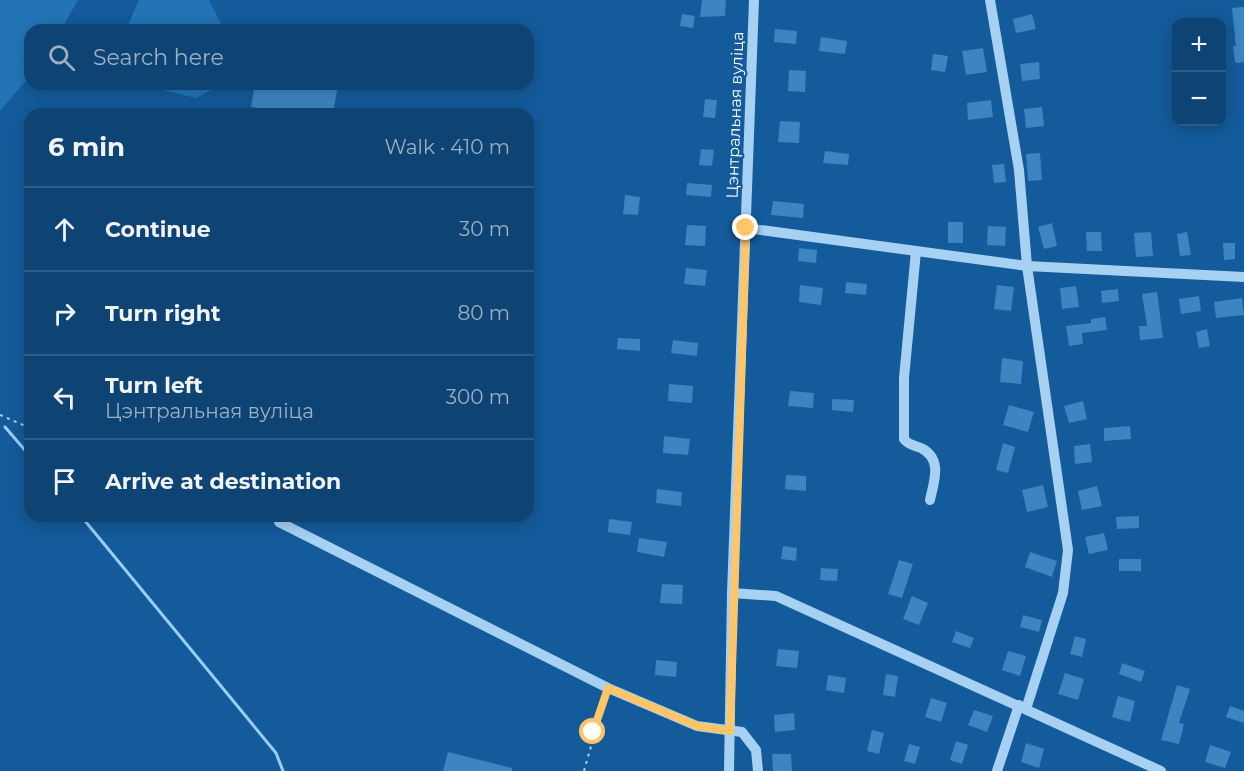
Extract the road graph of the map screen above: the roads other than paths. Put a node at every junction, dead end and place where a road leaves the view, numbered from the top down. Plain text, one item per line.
1 (754, 0) edge
2 (990, 0) edge
3 (746, 228) junction
4 (916, 251) junction
5 (1027, 266) junction
6 (1244, 277) edge
7 (930, 500) dead end
8 (279, 522) dead end
9 (732, 593) junction
10 (1022, 707) junction
11 (730, 731) junction
12 (729, 771) edge
13 (758, 771) edge
14 (997, 771) edge
15 (1161, 771) edge

1 - 3 street, Цэнтральная вуліца
2 - 5 street
3 - 4 street
3 - 9 street, Цэнтральная вуліца
4 - 5 street
4 - 7 street
5 - 6 street
5 - 10 street
8 - 11 street
9 - 10 street
9 - 11 street, Цэнтральная вуліца
10 - 14 street
10 - 15 street
11 - 12 street, Цэнтральная вуліца
11 - 13 street

